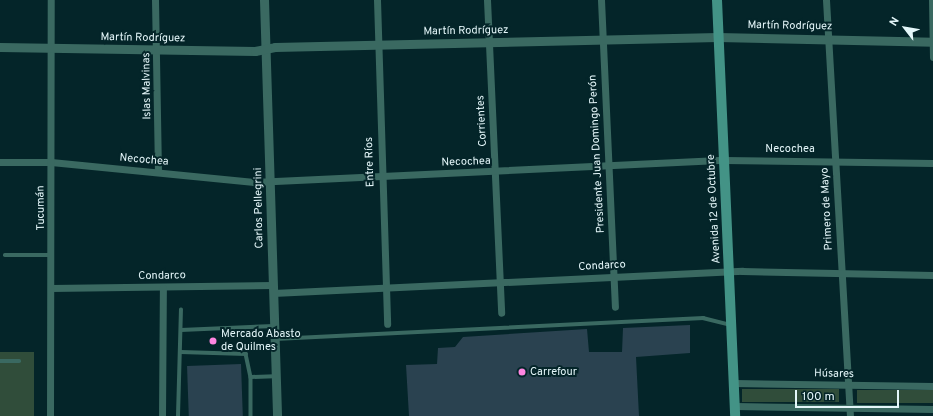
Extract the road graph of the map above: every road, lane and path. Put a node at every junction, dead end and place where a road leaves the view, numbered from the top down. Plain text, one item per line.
1 (51, 0) edge
2 (156, 0) edge
3 (264, 0) edge
4 (376, 0) edge
5 (487, 0) edge
6 (600, 0) edge
7 (717, 0) edge
8 (826, 0) edge
9 (932, 0) edge
10 (718, 37) junction
11 (828, 39) junction
12 (602, 42) junction
13 (932, 42) edge
14 (488, 43) junction
15 (378, 45) junction
16 (0, 47) edge
17 (53, 49) junction
18 (157, 49) junction
19 (266, 49) junction
20 (933, 57) edge
21 (724, 160) junction
22 (835, 161) junction
23 (0, 162) edge
24 (52, 162) junction
25 (933, 163) edge
26 (609, 166) junction
27 (158, 172) junction
28 (496, 172) junction
29 (382, 176) junction
30 (270, 181) junction
31 (5, 255) dead end
32 (52, 255) junction
33 (729, 271) junction
34 (841, 273) junction
35 (933, 275) edge
36 (615, 276) junction
37 (499, 282) junction
38 (51, 288) junction
39 (163, 288) junction
40 (386, 288) junction
41 (273, 289) junction
42 (615, 307) dead end
43 (181, 310) dead end
44 (501, 313) dead end
45 (387, 324) dead end
46 (732, 325) junction
47 (274, 326) junction
48 (181, 330) junction
49 (274, 339) junction
50 (181, 352) junction
51 (0, 361) edge
52 (19, 361) dead end
53 (276, 376) junction
54 (251, 377) junction
55 (734, 383) junction
56 (848, 385) junction
57 (933, 386) edge
58 (850, 408) junction
59 (933, 409) edge
60 (735, 411) edge
61 (50, 416) edge
62 (162, 416) edge
63 (178, 416) edge
64 (252, 416) edge
65 (277, 416) edge
66 (850, 416) edge

1 - 17 street, Tucumán
2 - 18 street, Islas Malvinas
3 - 19 street, Carlos Pellegrini
4 - 15 street, Entre Ríos
5 - 14 street, Corrientes
6 - 12 street, Presidente Juan Domingo Perón
7 - 10 main road, Avenida 12 de Octubre
8 - 11 street, Primero de Mayo
9 - 13 street
10 - 11 street, Martín Rodríguez
10 - 12 street, Martín Rodríguez
10 - 21 main road, Avenida 12 de Octubre
11 - 13 street, Martín Rodríguez
11 - 22 street, Primero de Mayo
12 - 14 street, Martín Rodríguez
12 - 26 street, Presidente Juan Domingo Perón
13 - 20 street
14 - 15 street, Martín Rodríguez
14 - 28 street, Corrientes
15 - 19 street, Martín Rodríguez
15 - 29 street, Entre Ríos
16 - 17 street, Martín Rodríguez
17 - 18 street, Martín Rodríguez
17 - 24 street, Tucumán
18 - 19 street, Martín Rodríguez
18 - 27 street, Islas Malvinas
19 - 30 street, Carlos Pellegrini
21 - 22 street, Necochea
21 - 26 street, Necochea
21 - 33 main road, Avenida 12 de Octubre
22 - 25 street, Necochea
22 - 34 street, Primero de Mayo
23 - 24 street, Necochea
24 - 27 street, Necochea
24 - 32 street, Tucumán
26 - 28 street, Necochea
26 - 36 street, Presidente Juan Domingo Perón
27 - 30 street, Necochea
28 - 29 street, Necochea
28 - 37 street, Corrientes
29 - 30 street, Necochea
29 - 40 street, Entre Ríos
30 - 41 street, Carlos Pellegrini
31 - 32 lane
32 - 38 street, Tucumán
33 - 34 street, Condarco
33 - 36 street, Condarco
33 - 46 main road, Avenida 12 de Octubre
34 - 35 street, Condarco
34 - 56 street, Primero de Mayo
36 - 37 street, Condarco
36 - 42 street, Presidente Juan Domingo Perón
37 - 40 street, Condarco
37 - 44 street, Corrientes
38 - 39 street, Condarco
38 - 61 street, Tucumán
39 - 41 street, Condarco
39 - 62 street
40 - 41 street, Condarco
40 - 45 street, Entre Ríos
41 - 47 street, Carlos Pellegrini
43 - 48 lane
46 - 49 lane
46 - 55 main road, Avenida 12 de Octubre
47 - 48 lane
47 - 49 street, Carlos Pellegrini
48 - 50 lane
49 - 53 street, Carlos Pellegrini
50 - 54 lane
50 - 63 lane
51 - 52 lane
53 - 54 lane
53 - 65 street, Carlos Pellegrini
54 - 64 lane
55 - 56 street, Húsares
55 - 60 main road, Avenida 12 de Octubre
56 - 57 street, Húsares
56 - 58 street, Primero de Mayo
58 - 59 street
58 - 60 street
58 - 66 street, Primero de Mayo

